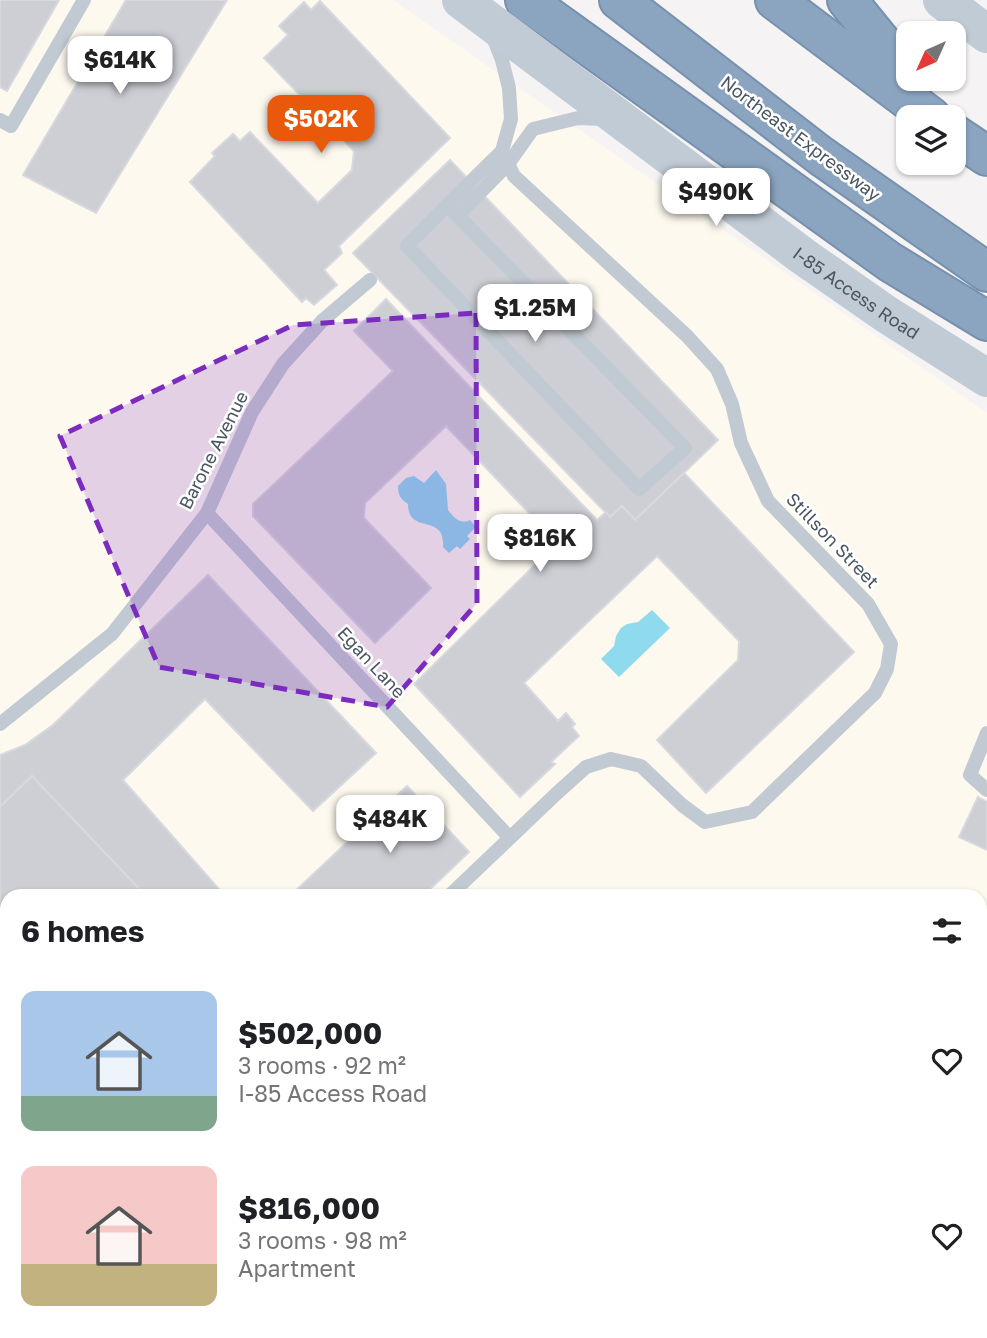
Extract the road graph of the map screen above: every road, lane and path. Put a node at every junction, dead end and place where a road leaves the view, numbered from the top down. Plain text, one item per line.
1 (84, 0) edge
2 (525, 0) edge
3 (619, 0) edge
4 (775, 0) edge
5 (847, 0) edge
6 (942, 0) edge
7 (472, 8) edge
8 (987, 34) edge
9 (896, 60) edge
10 (921, 91) edge
11 (918, 105) edge
12 (933, 105) edge
13 (0, 120) edge
14 (622, 120) junction
15 (505, 158) junction
16 (452, 210) junction
17 (987, 272) edge
18 (370, 280) dead end
19 (987, 321) edge
20 (987, 378) edge
21 (207, 513) junction
22 (0, 724) edge
23 (987, 733) edge
24 (987, 790) edge
25 (509, 838) junction
26 (456, 889) edge

1 - 13 lane
2 - 19 highway
3 - 17 highway, Northeast Expressway
4 - 11 highway
5 - 9 highway
6 - 8 main road
7 - 14 main road, I-85 Access Road
7 - 15 lane
10 - 12 highway
14 - 15 lane
14 - 20 main road, I-85 Access Road
15 - 16 lane
15 - 25 lane, Stillson Street
16 - 16 lane
18 - 21 lane, Barone Avenue
21 - 22 lane, Barone Avenue
21 - 25 lane, Egan Lane
23 - 24 lane
25 - 26 lane

